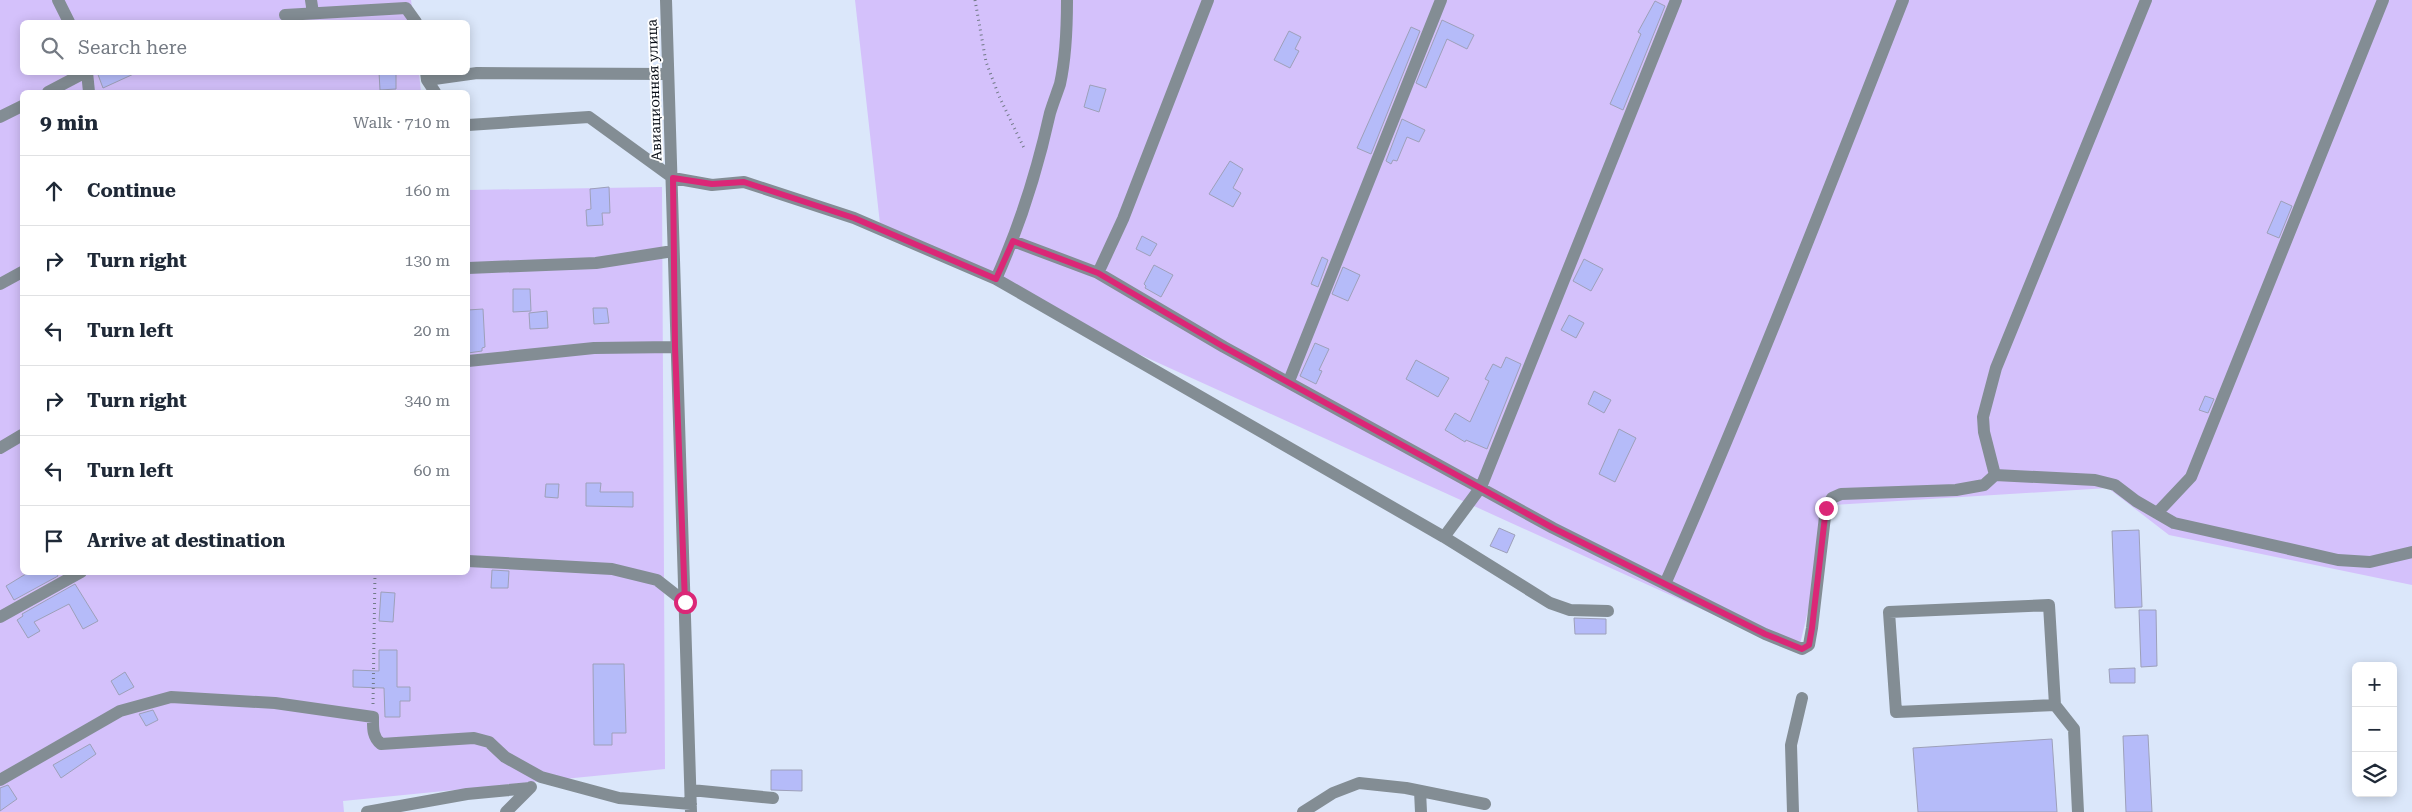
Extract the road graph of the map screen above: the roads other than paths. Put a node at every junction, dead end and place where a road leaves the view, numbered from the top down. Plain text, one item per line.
1 (58, 0) edge
2 (311, 0) edge
3 (666, 0) edge
4 (1067, 0) edge
5 (1208, 0) edge
6 (1441, 0) edge
7 (1676, 0) edge
8 (1903, 0) edge
9 (2146, 0) edge
10 (2383, 0) edge
11 (313, 13) junction
12 (285, 15) dead end
13 (67, 20) edge
14 (415, 20) edge
15 (470, 73) edge
16 (668, 74) junction
17 (81, 75) edge
18 (87, 75) edge
19 (444, 75) edge
20 (427, 76) edge
21 (52, 90) edge
22 (89, 90) edge
23 (434, 90) edge
24 (20, 107) edge
25 (0, 118) edge
26 (470, 125) edge
27 (673, 178) junction
28 (1013, 241) junction
29 (673, 251) junction
30 (470, 268) edge
31 (20, 273) edge
32 (1098, 273) junction
33 (996, 279) junction
34 (0, 284) edge
35 (675, 347) junction
36 (470, 361) edge
37 (1289, 382) junction
38 (20, 436) edge
39 (0, 448) edge
40 (1995, 475) junction
41 (1481, 487) junction
42 (2157, 513) junction
43 (1444, 537) junction
44 (2411, 549) edge
45 (470, 561) edge
46 (76, 575) edge
47 (1665, 584) junction
48 (685, 602) junction
49 (1608, 611) dead end
50 (0, 617) edge
51 (1802, 698) dead end
52 (2055, 705) junction
53 (542, 777) junction
54 (0, 780) edge
55 (530, 788) junction
56 (690, 790) junction
57 (1420, 791) junction
58 (773, 798) dead end
59 (1485, 804) dead end
60 (691, 808) edge
61 (367, 812) edge
62 (506, 812) edge
63 (1303, 812) edge
64 (1421, 812) edge
65 (1793, 812) edge
66 (2078, 812) edge

1 - 13 street
2 - 11 street
3 - 16 street, Авиационная улица
4 - 28 street
5 - 32 street
6 - 37 street
7 - 41 street
8 - 47 street
9 - 40 street
10 - 42 street
11 - 12 street
11 - 14 street
15 - 16 street
16 - 27 street, Авиационная улица
17 - 21 street
18 - 22 street
19 - 20 street
20 - 23 street
24 - 25 street
26 - 27 street
27 - 29 street, Авиационная улица
27 - 33 street
28 - 32 street
28 - 33 street
29 - 30 street
29 - 35 street, Авиационная улица
31 - 34 street
32 - 37 street
33 - 43 street
35 - 36 street
35 - 48 street, Авиационная улица
37 - 41 street
38 - 39 street
40 - 42 street
40 - 47 street
41 - 43 street
41 - 47 street
42 - 44 street
43 - 49 street
45 - 48 street
46 - 50 street
48 - 56 street, Авиационная улица
51 - 65 street
52 - 52 street
52 - 66 street
53 - 54 street
53 - 55 street
53 - 60 street
55 - 61 street
55 - 62 street
56 - 58 street
56 - 60 street, Авиационная улица
57 - 59 street
57 - 63 street
57 - 64 street

